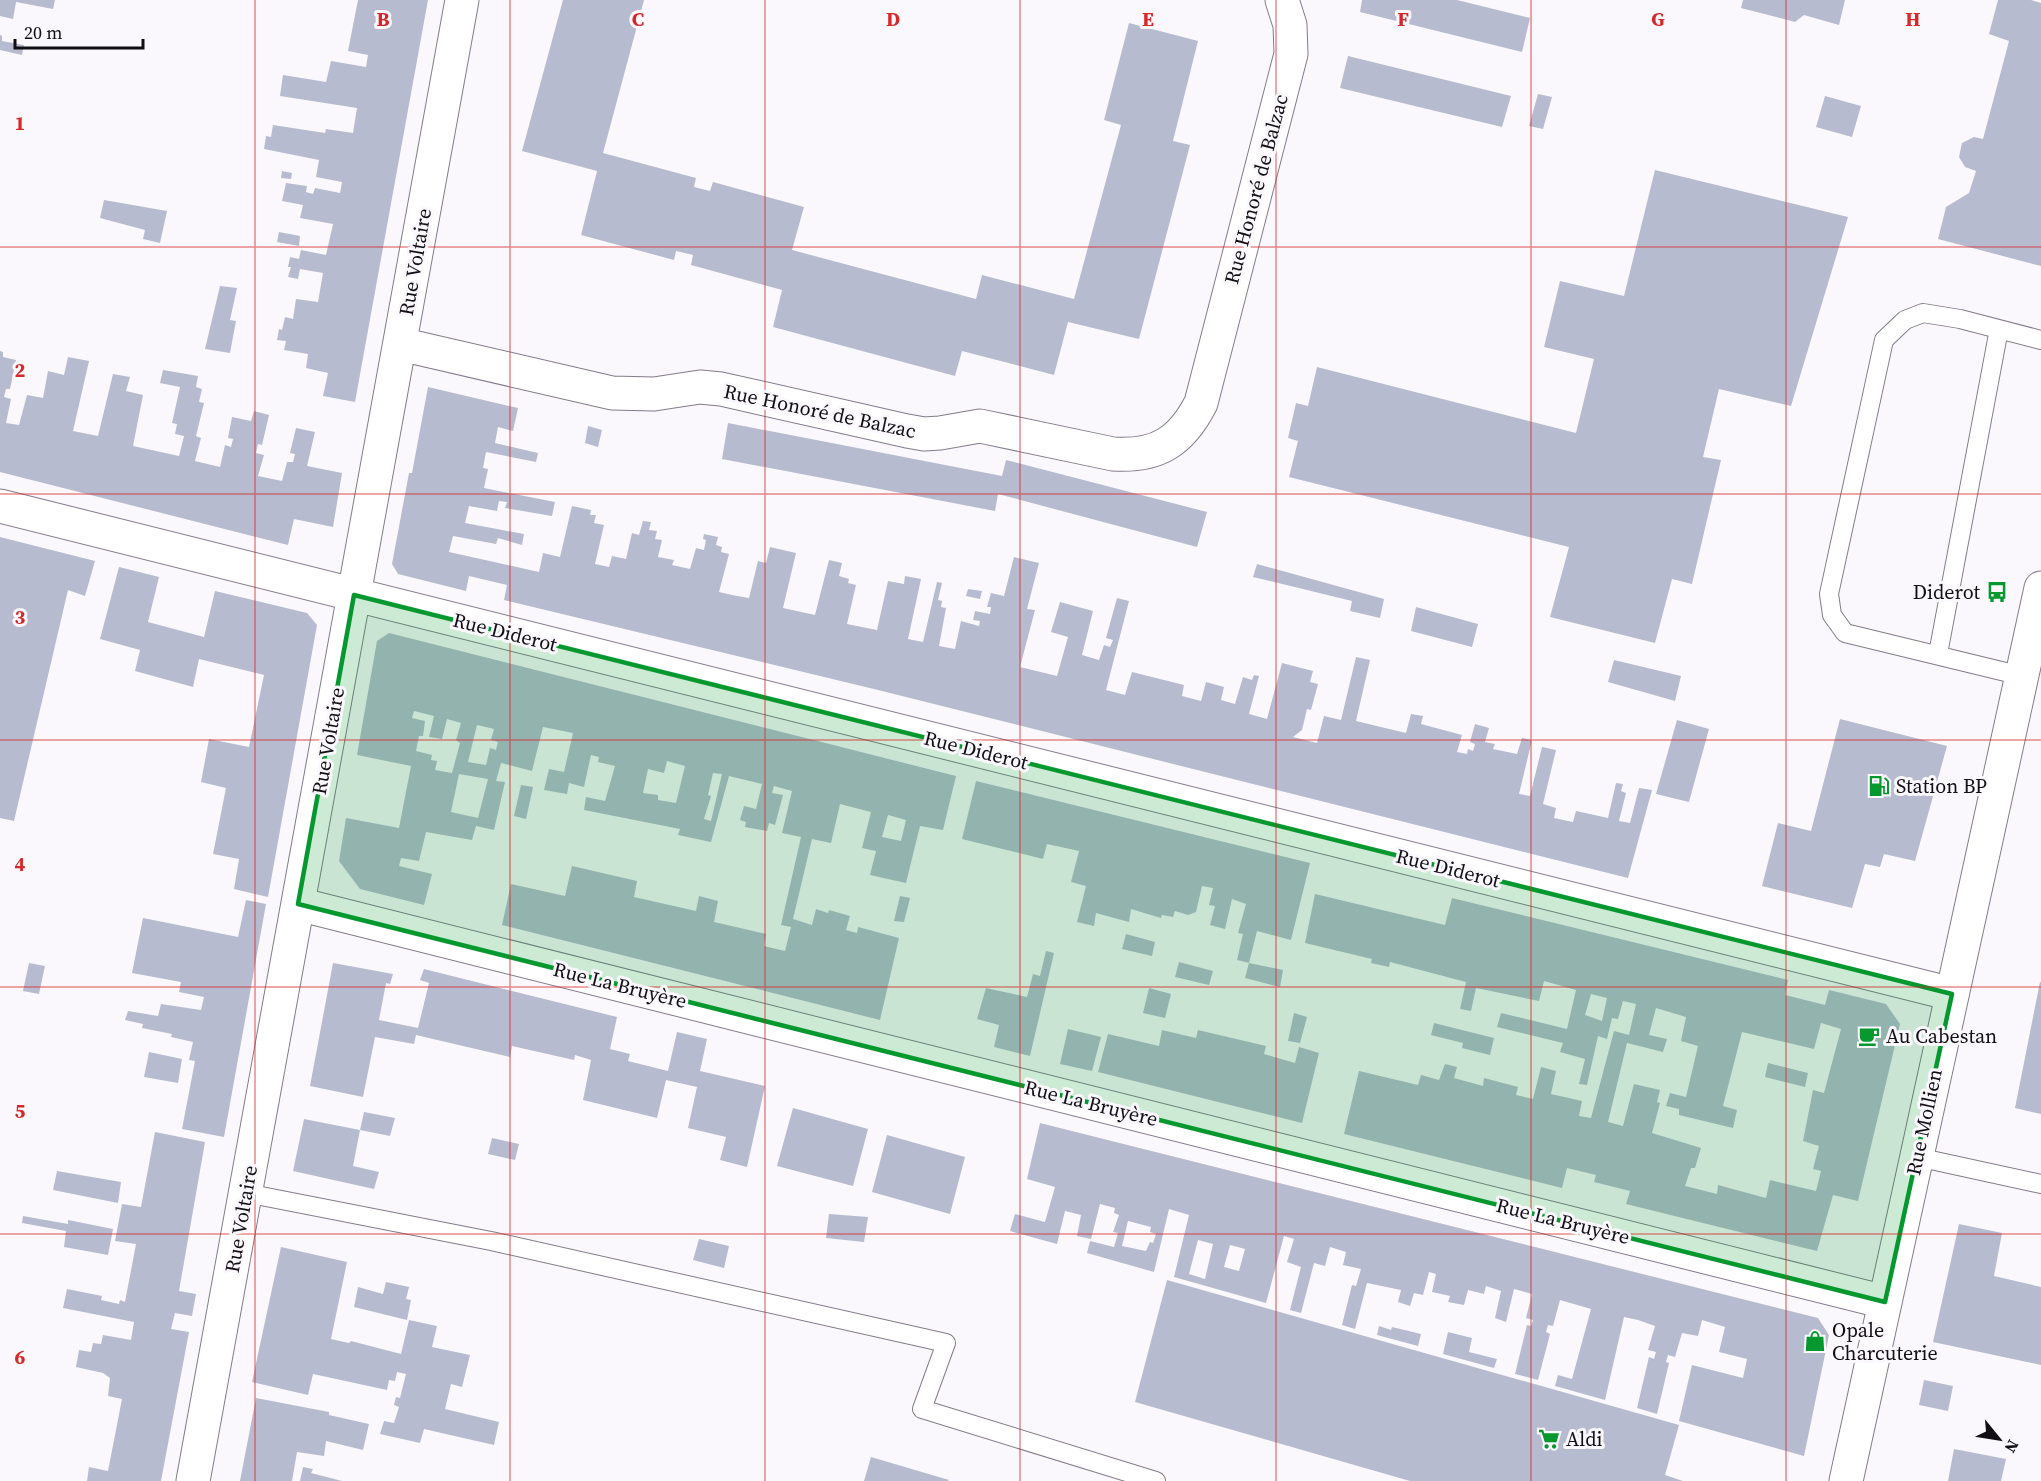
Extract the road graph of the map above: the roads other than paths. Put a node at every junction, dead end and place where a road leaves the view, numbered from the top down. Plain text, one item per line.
1 (462, 0) edge
2 (1282, 0) edge
3 (1999, 329) junction
4 (2041, 340) edge
5 (400, 344) junction
6 (0, 506) edge
7 (2041, 588) edge
8 (354, 595) junction
9 (1938, 654) junction
10 (2022, 676) junction
11 (298, 904) junction
12 (1952, 994) junction
13 (1917, 1157) junction
14 (2041, 1184) edge
15 (246, 1193) junction
16 (1885, 1302) junction
17 (193, 1481) edge
18 (1156, 1481) edge
19 (1846, 1481) edge

1 - 5 street, Rue Voltaire
2 - 5 street, Rue Honoré de Balzac
3 - 4 lane
3 - 9 lane
3 - 9 lane
5 - 8 street, Rue Voltaire
6 - 8 street, Rue Diderot
7 - 10 street, Rue Mollien
8 - 11 street, Rue Voltaire
8 - 12 street, Rue Diderot
9 - 10 lane
10 - 12 street, Rue Mollien
11 - 15 street, Rue Voltaire
11 - 16 street, Rue La Bruyère
12 - 13 street, Rue Mollien
13 - 14 lane
13 - 16 street, Rue Mollien
15 - 17 street, Rue Voltaire
15 - 18 lane
16 - 19 street, Rue Mollien

